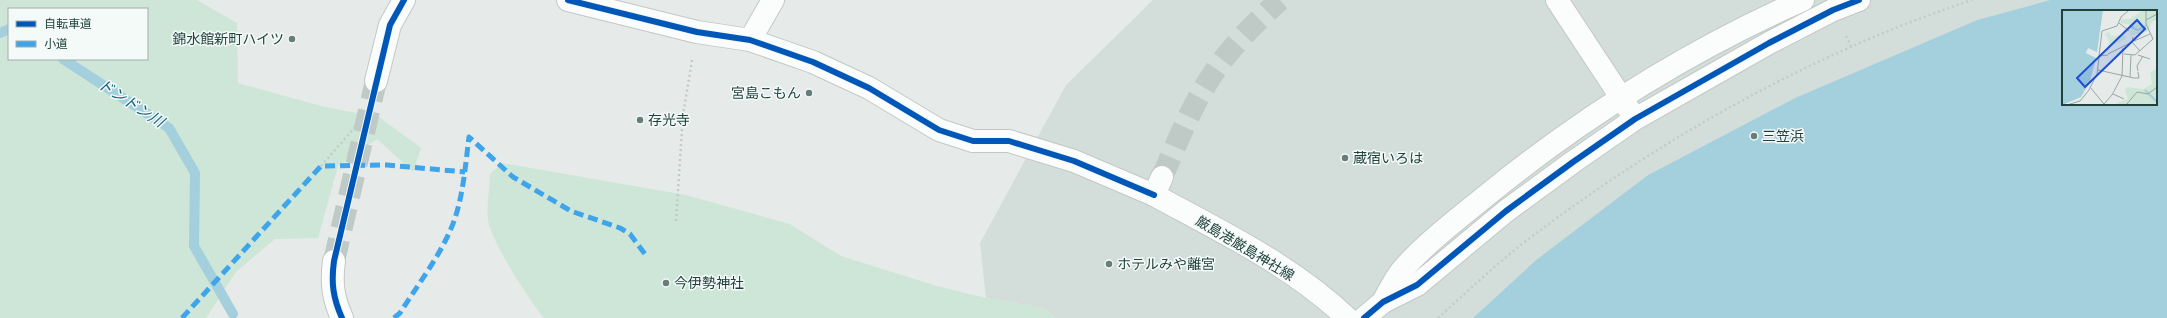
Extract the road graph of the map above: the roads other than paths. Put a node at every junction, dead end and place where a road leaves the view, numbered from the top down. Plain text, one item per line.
1 (404, 0) edge
2 (568, 0) edge
3 (773, 0) edge
4 (1557, 0) edge
5 (1802, 0) edge
6 (1859, 0) edge
7 (1758, 20) junction
8 (750, 40) junction
9 (1768, 43) junction
10 (376, 81) tunnel mouth
11 (1622, 98) junction
12 (1635, 119) junction
13 (1523, 167) junction
14 (1538, 187) junction
15 (334, 261) tunnel mouth
16 (1383, 302) junction
17 (342, 318) edge
18 (1347, 318) edge
19 (1364, 318) edge

1 - 10 street
2 - 8 street, 厳島港厳島神社線
3 - 8 street
4 - 11 street
5 - 7 street
6 - 9 street
7 - 9 street
7 - 11 street
8 - 18 street, 厳島港厳島神社線
9 - 12 street
11 - 12 street
11 - 13 street
12 - 14 street
13 - 14 street
13 - 16 street
14 - 16 street
15 - 17 street
16 - 19 street

